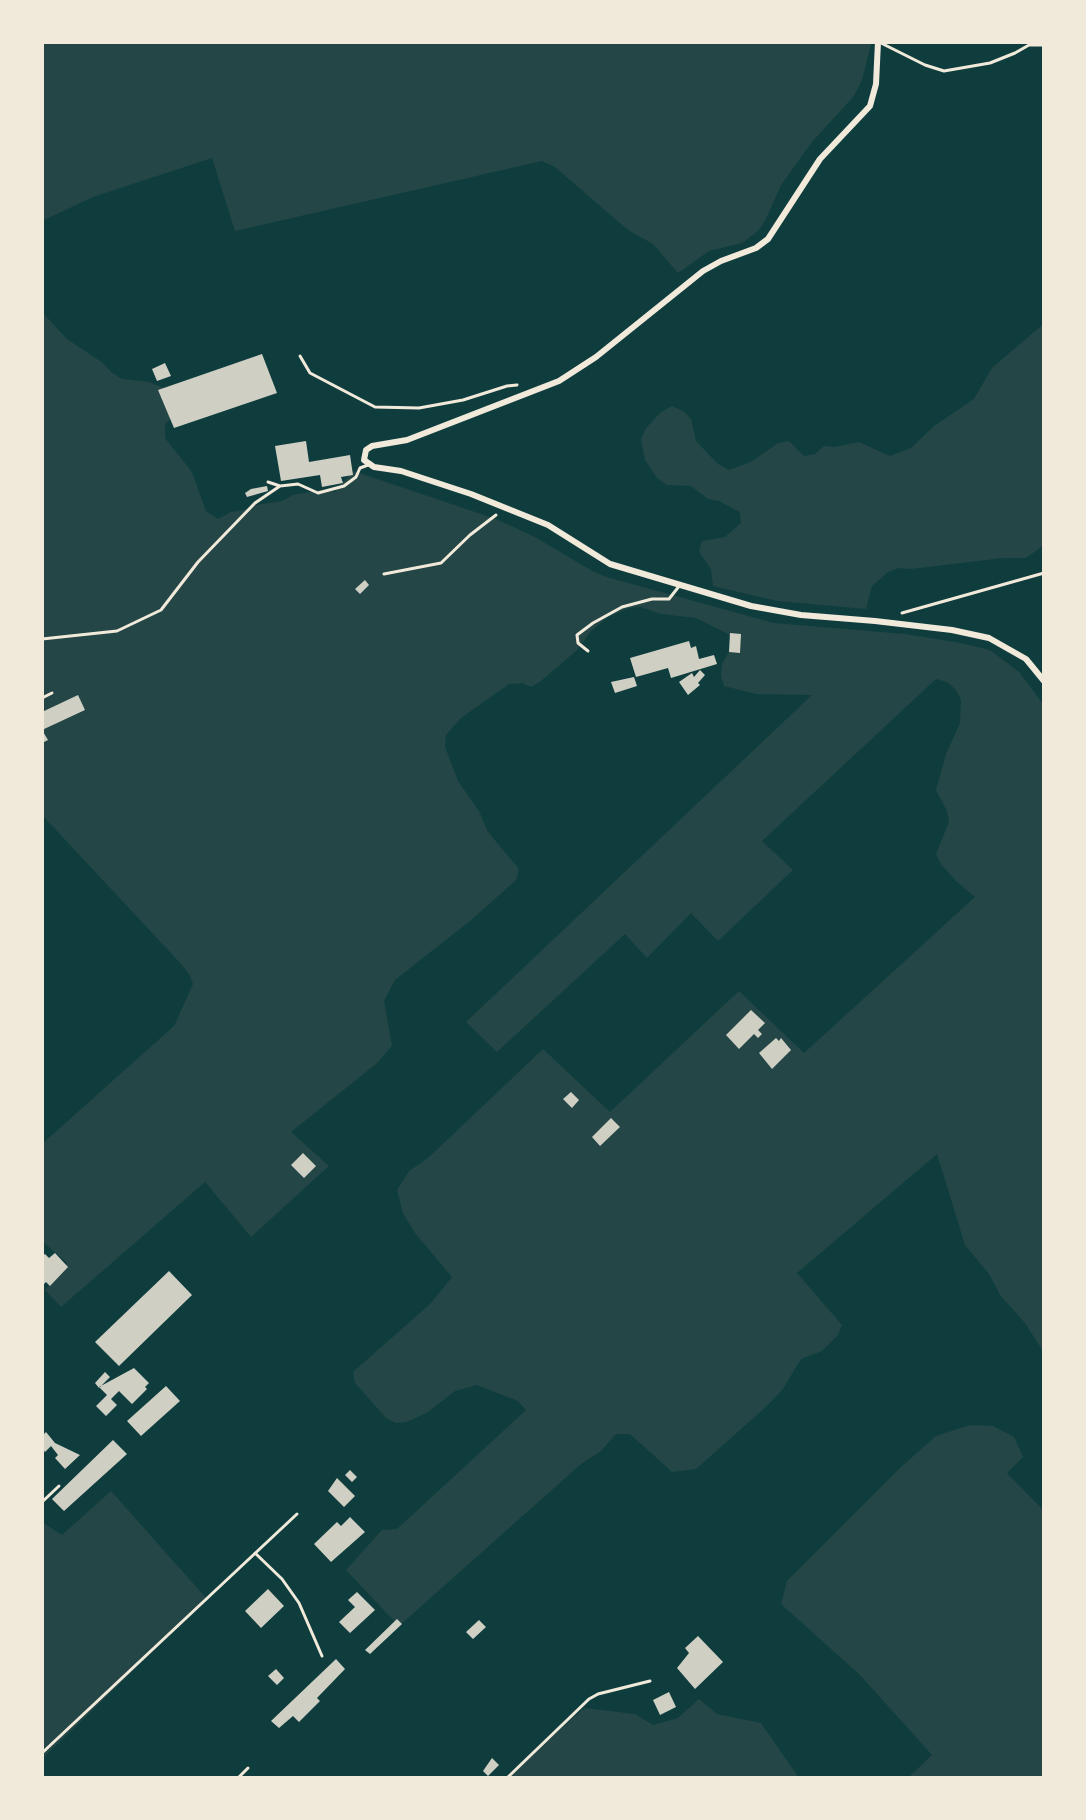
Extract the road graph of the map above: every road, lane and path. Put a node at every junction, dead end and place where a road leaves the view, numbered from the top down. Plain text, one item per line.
1 (879, 42) edge
2 (1029, 44) edge
3 (1044, 45) edge
4 (300, 356) dead end
5 (536, 389) junction
6 (368, 465) junction
7 (268, 482) dead end
8 (280, 486) junction
9 (504, 507) junction
10 (1044, 573) edge
11 (384, 574) dead end
12 (680, 585) junction
13 (902, 613) dead end
14 (42, 639) edge
15 (588, 651) dead end
16 (1044, 681) edge
17 (52, 693) dead end
18 (42, 698) edge
19 (59, 1486) dead end
20 (42, 1502) edge
21 (297, 1514) dead end
22 (255, 1553) junction
23 (322, 1656) dead end
24 (650, 1681) dead end
25 (42, 1753) edge
26 (248, 1768) dead end
27 (238, 1778) edge
28 (507, 1778) edge

1 - 2 lane
1 - 5 street
2 - 3 lane
4 - 5 path
5 - 6 street
6 - 8 lane
6 - 9 street
7 - 8 lane
8 - 14 lane
9 - 11 path
9 - 12 street
10 - 13 path
12 - 15 lane
12 - 16 street
17 - 18 lane
19 - 20 lane
21 - 22 path
22 - 23 path
22 - 25 path
24 - 28 lane
26 - 27 lane

